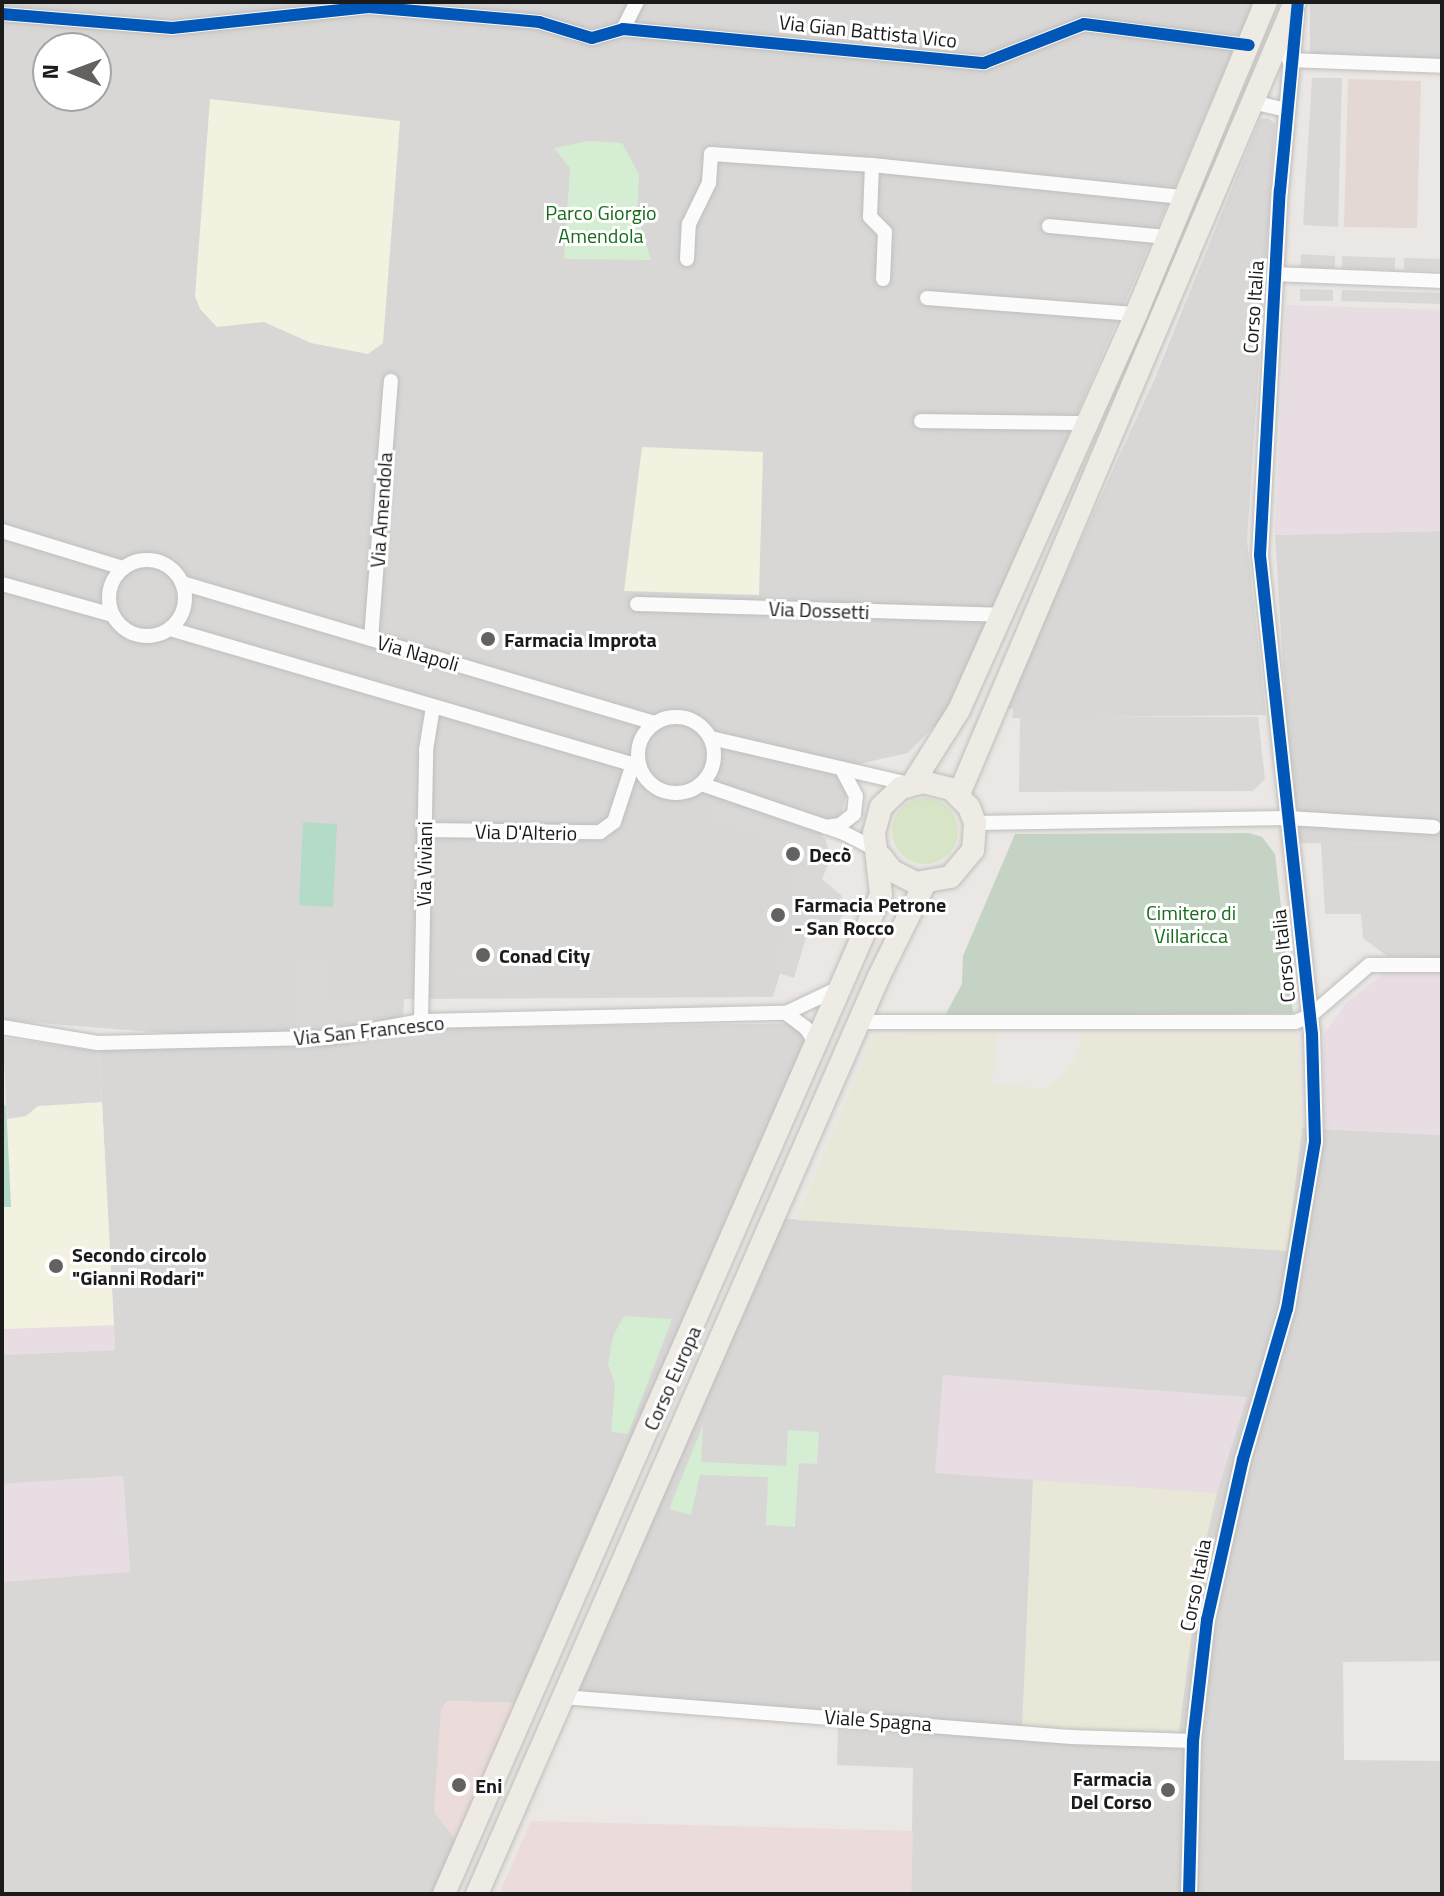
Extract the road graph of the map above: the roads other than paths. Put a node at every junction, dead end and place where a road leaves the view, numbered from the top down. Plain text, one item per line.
1 (637, 2) edge
2 (1266, 2) edge
3 (1296, 2) edge
4 (448, 8) edge
5 (249, 9) edge
6 (2, 14) edge
7 (623, 29) junction
8 (1249, 45) junction
9 (1289, 60) junction
10 (1442, 66) edge
11 (1252, 102) junction
12 (1286, 110) junction
13 (872, 165) junction
14 (1184, 197) junction
15 (1049, 226) dead end
16 (1168, 237) junction
17 (687, 259) dead end
18 (1275, 274) junction
19 (883, 279) dead end
20 (1442, 281) edge
21 (927, 298) dead end
22 (1136, 314) junction
23 (391, 381) dead end
24 (921, 421) dead end
25 (1088, 423) junction
26 (2, 531) edge
27 (123, 568) junction
28 (182, 583) junction
29 (2, 584) edge
30 (637, 604) dead end
31 (112, 615) junction
32 (1001, 615) junction
33 (170, 629) junction
34 (371, 639) junction
35 (433, 707) junction
36 (654, 723) junction
37 (711, 738) junction
38 (636, 766) junction
39 (844, 773) junction
40 (701, 784) junction
41 (911, 784) junction
42 (959, 794) junction
43 (1288, 818) junction
44 (975, 823) junction
45 (826, 827) junction
46 (1434, 827) dead end
47 (424, 830) junction
48 (879, 854) junction
49 (925, 883) junction
50 (1442, 965) edge
51 (842, 987) junction
52 (786, 1013) junction
53 (1310, 1016) junction
54 (861, 1018) junction
55 (421, 1021) junction
56 (2, 1027) edge
57 (817, 1045) junction
58 (563, 1697) junction
59 (1193, 1741) junction
60 (444, 1894) edge
61 (477, 1894) edge
62 (1189, 1894) edge

1 - 7 street
2 - 8 main road
3 - 9 street, Corso Italia
3 - 11 main road
4 - 5 street, Via Gian Battista Vico
4 - 7 street, Via Gian Battista Vico
5 - 6 street, Via Gian Battista Vico
7 - 8 street, Via Gian Battista Vico
8 - 14 main road
9 - 10 street
9 - 12 street, Corso Italia
11 - 12 street
11 - 42 main road
12 - 18 street, Corso Italia
13 - 14 street
13 - 17 street
13 - 19 street
14 - 16 main road
15 - 16 street
16 - 22 main road
18 - 20 street
18 - 43 street, Corso Italia
21 - 22 street
22 - 25 main road
23 - 34 street, Via Amendola
24 - 25 street
25 - 32 main road
26 - 27 street
27 - 28 street
27 - 31 street
28 - 33 street
28 - 34 street, Via Napoli
29 - 31 street
30 - 32 street, Via Dossetti
31 - 33 street
32 - 41 main road
33 - 35 street
34 - 36 street, Via Napoli
35 - 38 street
35 - 47 street, Via Viviani
36 - 37 street
36 - 38 street
37 - 39 street
37 - 40 street
38 - 40 street
38 - 47 street, Via D'Alterio
39 - 41 street
39 - 45 street
40 - 45 street
41 - 42 main road
41 - 48 main road
42 - 44 main road
43 - 44 street
43 - 46 street
43 - 53 street, Corso Italia
44 - 49 main road
45 - 48 street
47 - 55 street, Via Viviani
48 - 49 main road
48 - 51 main road, Corso Europa
49 - 54 main road, Corso Europa
50 - 53 street
51 - 52 street, Via San Francesco
51 - 57 main road, Corso Europa
52 - 55 street, Via San Francesco
52 - 57 street
53 - 54 street
53 - 59 street, Corso Italia
54 - 58 main road, Corso Europa
55 - 56 street, Via San Francesco
57 - 60 main road, Corso Europa
58 - 59 street, Viale Spagna
58 - 61 main road, Corso Europa
59 - 62 street, Corso Italia

